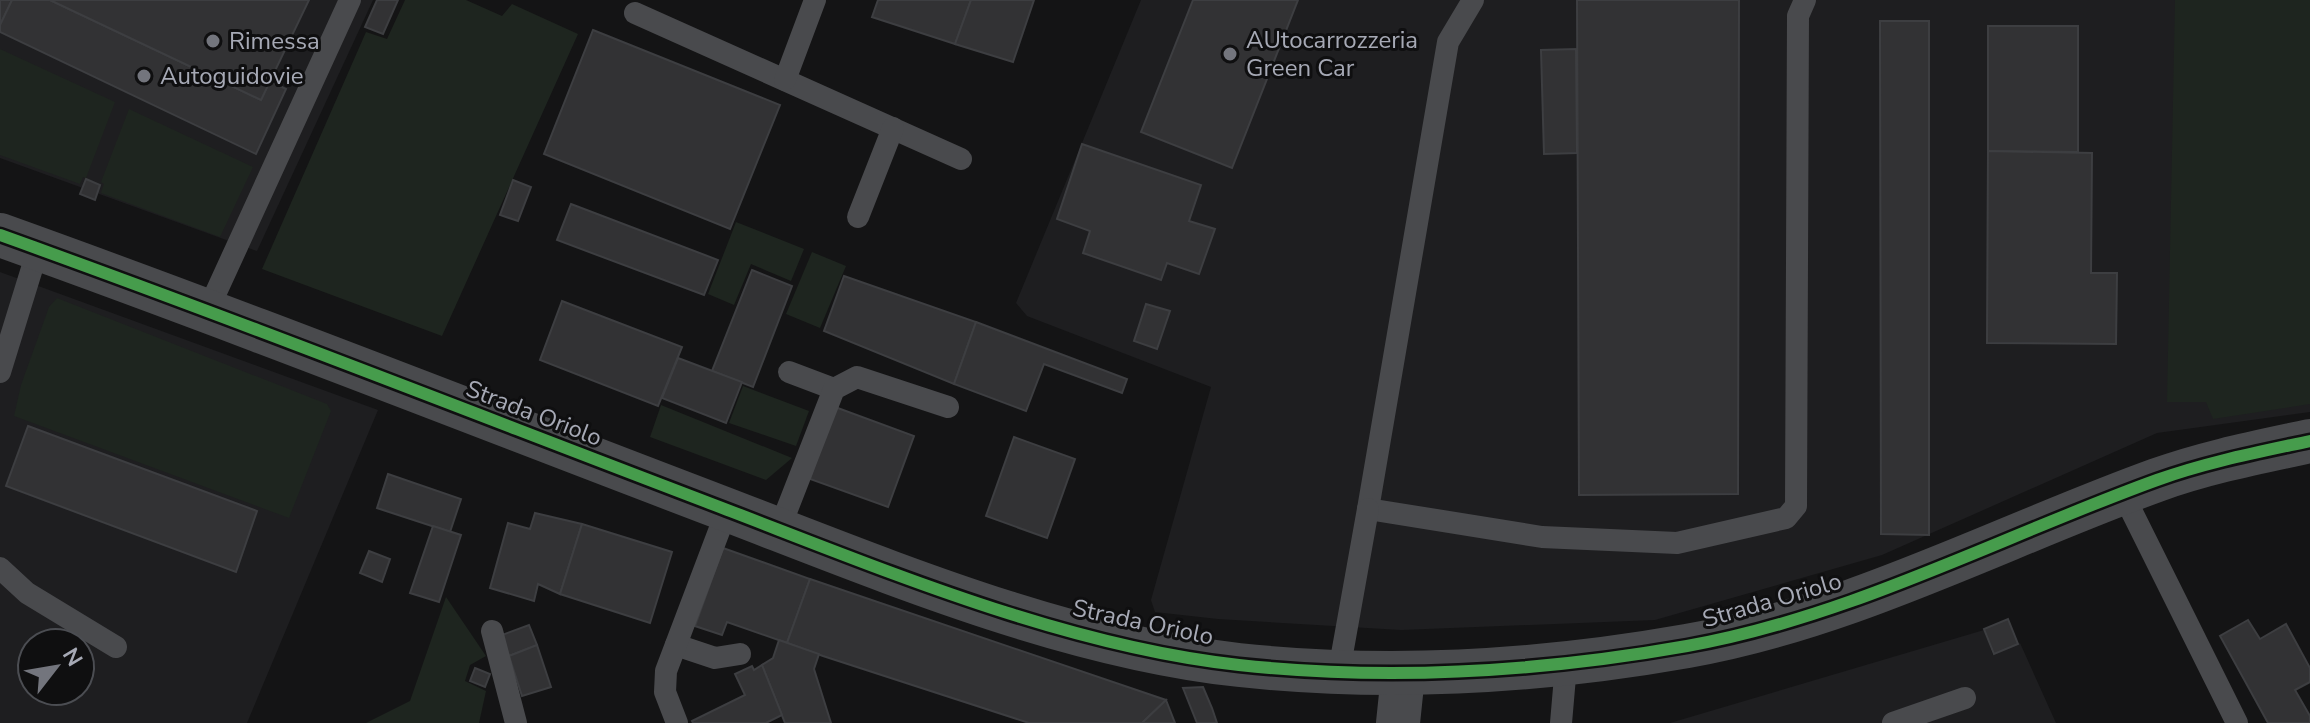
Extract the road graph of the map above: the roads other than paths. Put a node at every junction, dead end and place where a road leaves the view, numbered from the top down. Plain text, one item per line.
1 (350, 0) edge
2 (815, 0) edge
3 (1473, 0) edge
4 (1805, 0) edge
5 (635, 13) dead end
6 (785, 80) junction
7 (893, 128) junction
8 (961, 159) dead end
9 (858, 217) dead end
10 (19, 242) edge
11 (207, 312) junction
12 (0, 372) edge
13 (789, 372) dead end
14 (834, 389) junction
15 (948, 407) dead end
16 (2310, 441) edge
17 (2123, 494) junction
18 (1368, 509) junction
19 (727, 510) junction
20 (779, 530) junction
21 (0, 568) edge
22 (492, 631) dead end
23 (676, 645) junction
24 (116, 647) dead end
25 (740, 654) dead end
26 (1566, 665) junction
27 (1339, 671) junction
28 (1403, 675) junction
29 (1965, 698) dead end
30 (516, 723) edge
31 (677, 723) edge
32 (1398, 723) edge
33 (1561, 723) edge
34 (1893, 723) edge
35 (2237, 723) edge

1 - 11 lane
2 - 6 lane
3 - 18 lane
4 - 18 lane
5 - 6 lane
6 - 7 lane
7 - 8 lane
7 - 9 lane
10 - 11 street, Strada Oriolo
10 - 12 lane
11 - 19 street, Strada Oriolo
13 - 14 lane
14 - 15 lane
14 - 20 lane
16 - 17 street, Strada Oriolo
17 - 26 street, Strada Oriolo
17 - 35 lane
18 - 27 lane
19 - 20 street, Strada Oriolo
19 - 23 lane
20 - 27 street, Strada Oriolo
21 - 24 lane
22 - 30 lane
23 - 25 lane
23 - 31 lane
26 - 28 street, Strada Oriolo
26 - 33 lane
27 - 28 street, Strada Oriolo
28 - 32 street
29 - 34 lane

